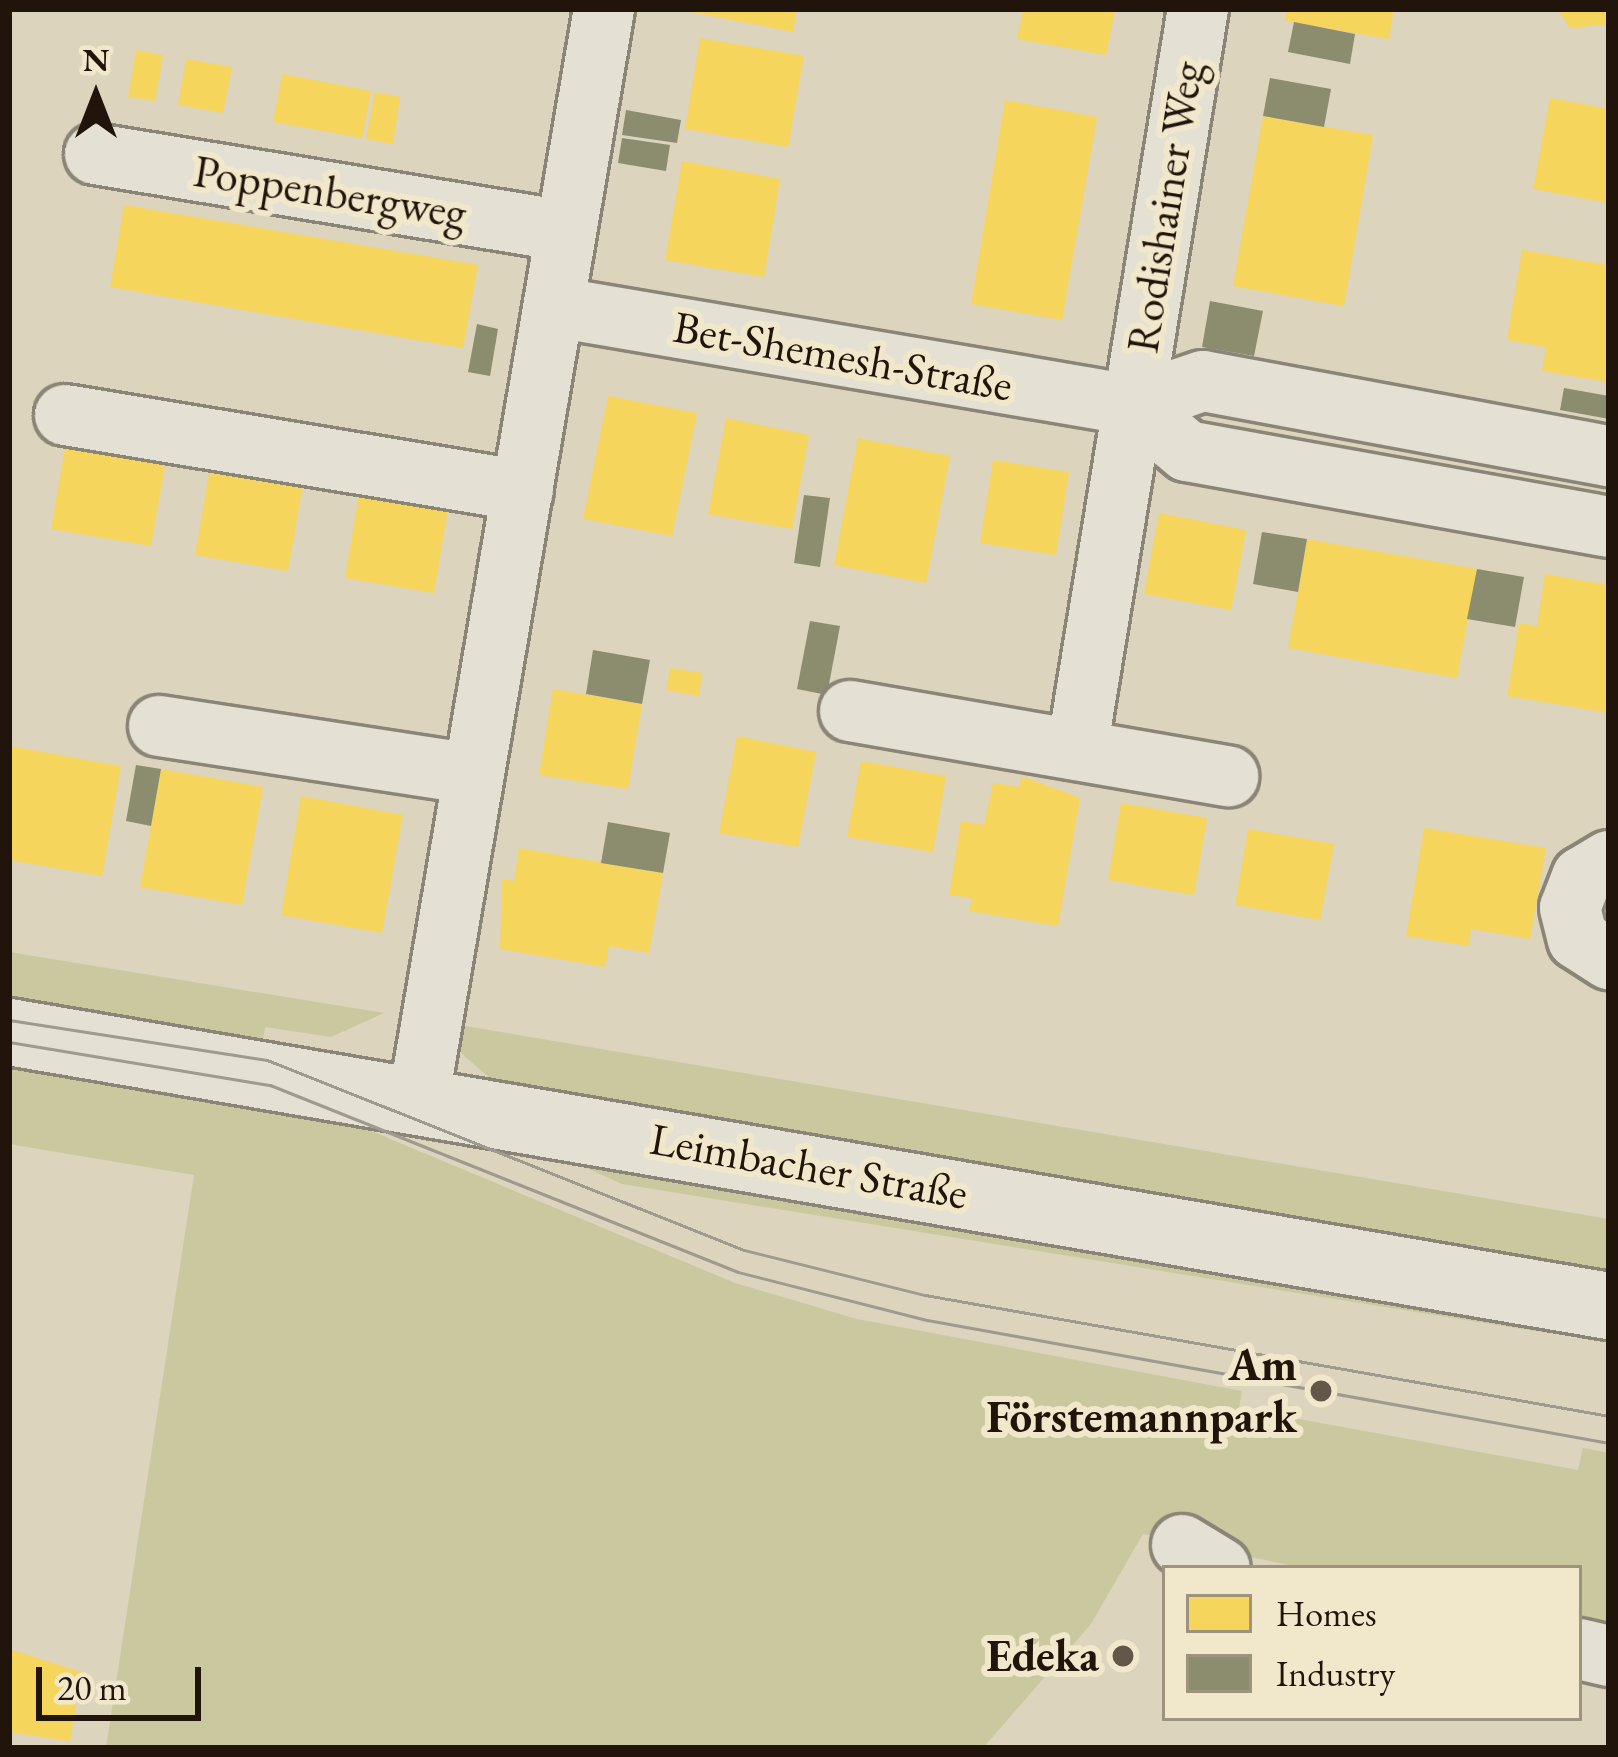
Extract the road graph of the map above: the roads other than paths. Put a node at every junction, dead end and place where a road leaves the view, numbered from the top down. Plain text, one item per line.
1 (604, 9) edge
2 (1198, 9) edge
3 (94, 154) dead end
4 (566, 231) junction
5 (554, 307) junction
6 (1132, 405) junction
7 (64, 415) dead end
8 (1609, 456) edge
9 (523, 491) junction
10 (1609, 527) edge
11 (850, 711) dead end
12 (159, 726) dead end
13 (1077, 750) junction
14 (473, 774) junction
15 (1228, 776) dead end
16 (1609, 861) edge
17 (1609, 959) edge
18 (9, 1032) edge
19 (419, 1097) junction
20 (1609, 1306) edge

1 - 4 street
2 - 6 street, Rodishainer Weg
3 - 4 street, Poppenbergweg
4 - 5 street
5 - 6 street, Bet-Shemesh-Straße
5 - 9 street
6 - 8 street, Bet-Shemesh-Straße
6 - 10 street
6 - 13 street
7 - 9 street
9 - 14 street
11 - 13 street
12 - 14 street
13 - 15 street
14 - 19 street
16 - 17 street
18 - 19 street, Leimbacher Straße
19 - 20 street, Leimbacher Straße

